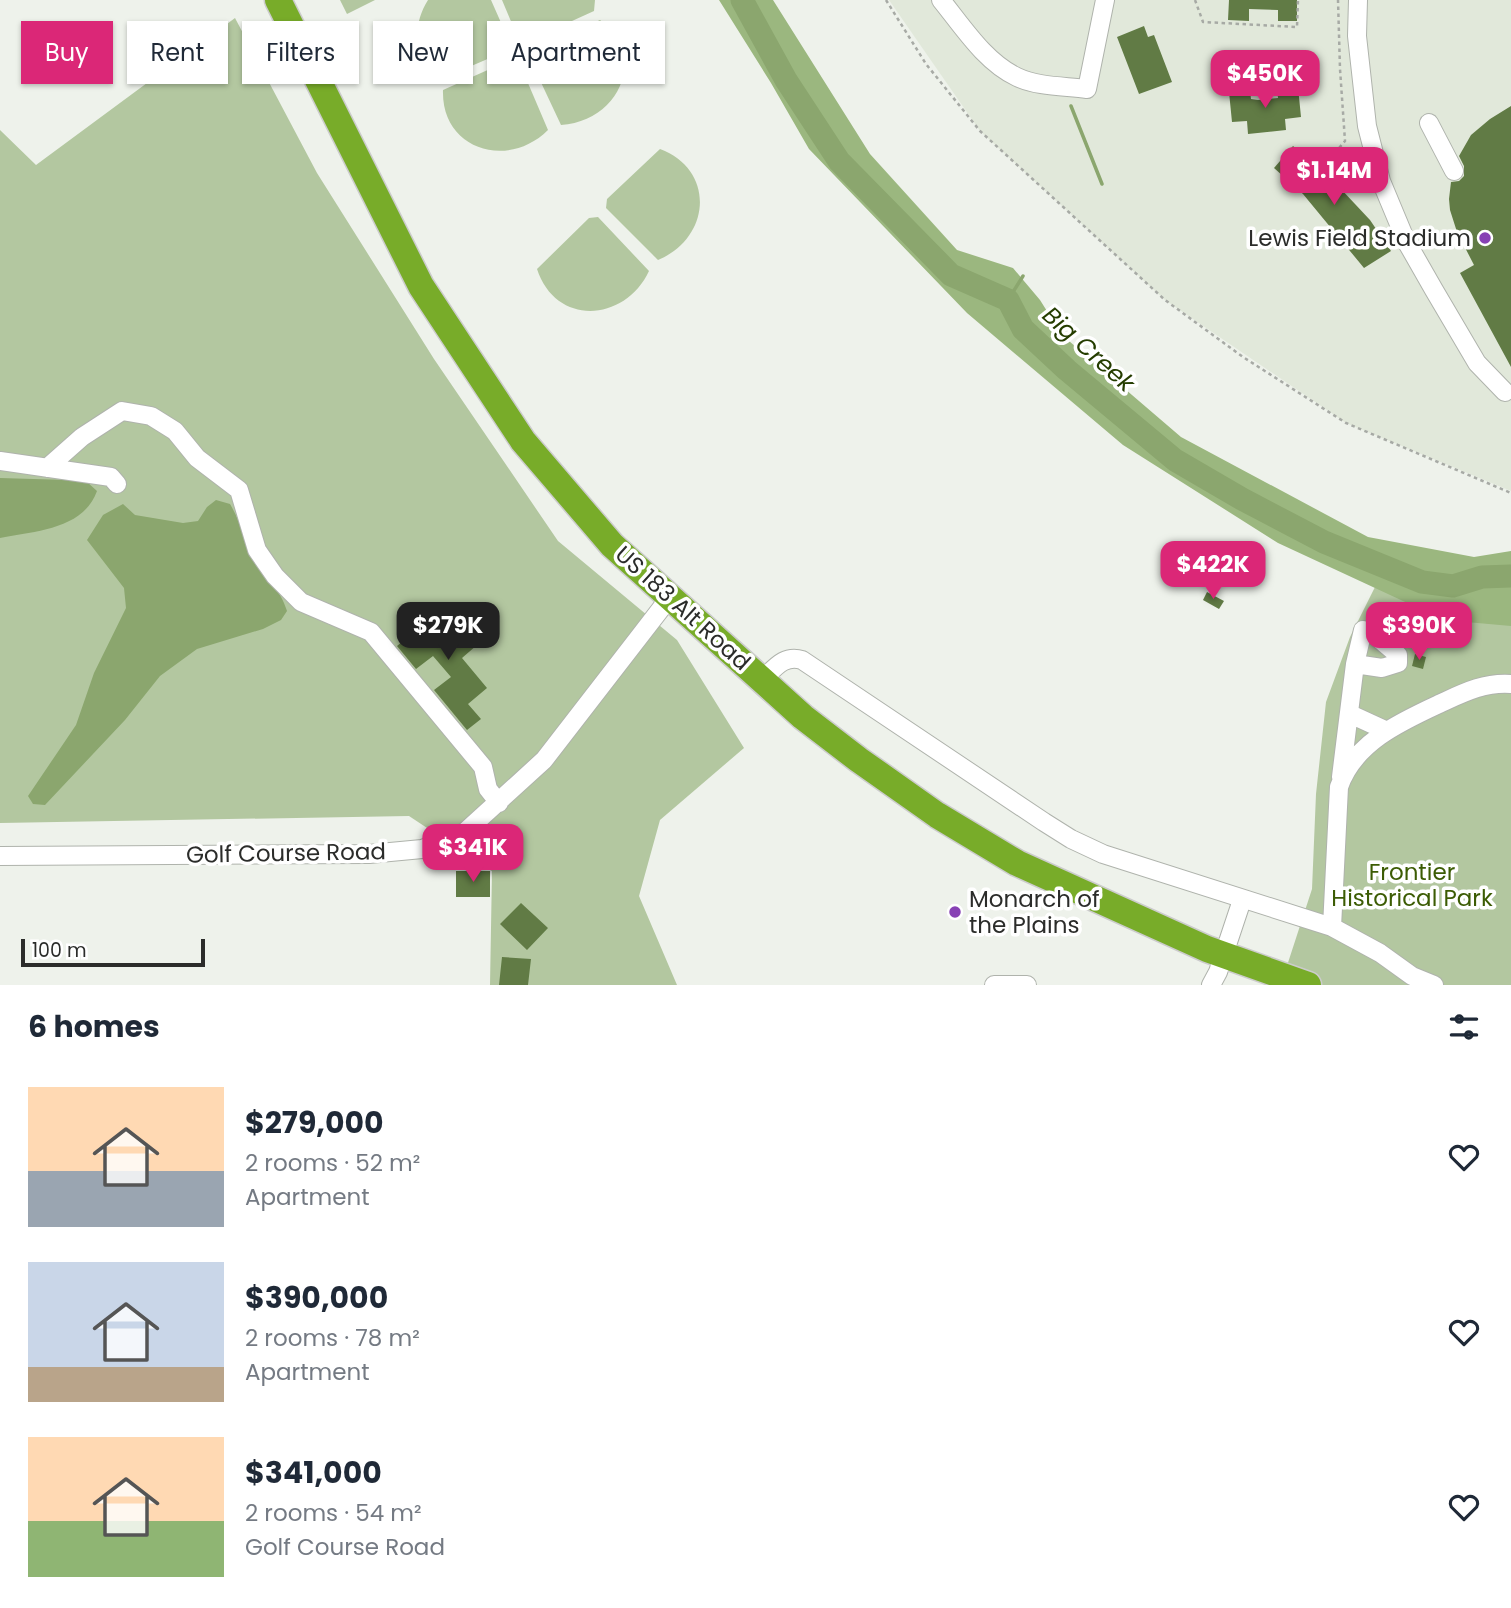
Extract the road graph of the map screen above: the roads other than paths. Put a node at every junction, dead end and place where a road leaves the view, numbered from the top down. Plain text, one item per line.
1 (278, 0) edge
2 (941, 0) edge
3 (1105, 0) edge
4 (1358, 0) edge
5 (1429, 123) dead end
6 (1454, 171) dead end
7 (1505, 392) dead end
8 (0, 461) edge
9 (47, 468) junction
10 (117, 484) dead end
11 (670, 597) junction
12 (1355, 664) dead end
13 (762, 680) junction
14 (1511, 684) edge
15 (1350, 714) junction
16 (1387, 730) junction
17 (1339, 787) junction
18 (499, 803) junction
19 (0, 856) edge
20 (1242, 900) junction
21 (1332, 927) junction
22 (1224, 956) junction
23 (994, 985) edge
24 (1027, 985) edge
25 (1211, 985) edge
26 (1308, 985) edge
27 (1434, 985) edge

1 - 11 highway, US 183 Alt Road
2 - 3 street
4 - 7 street
5 - 6 street
8 - 9 street
9 - 10 street
9 - 18 street
11 - 13 highway, US 183 Alt Road
11 - 18 street, Golf Course Road
12 - 15 street
13 - 20 street
13 - 22 highway, US 183 Alt Road
14 - 16 street
15 - 16 street
15 - 17 street
16 - 17 street
17 - 21 street
18 - 19 street, Golf Course Road
20 - 21 street
20 - 22 street
21 - 27 street
22 - 25 street
22 - 26 highway, US 183 Alt Road
23 - 24 street

